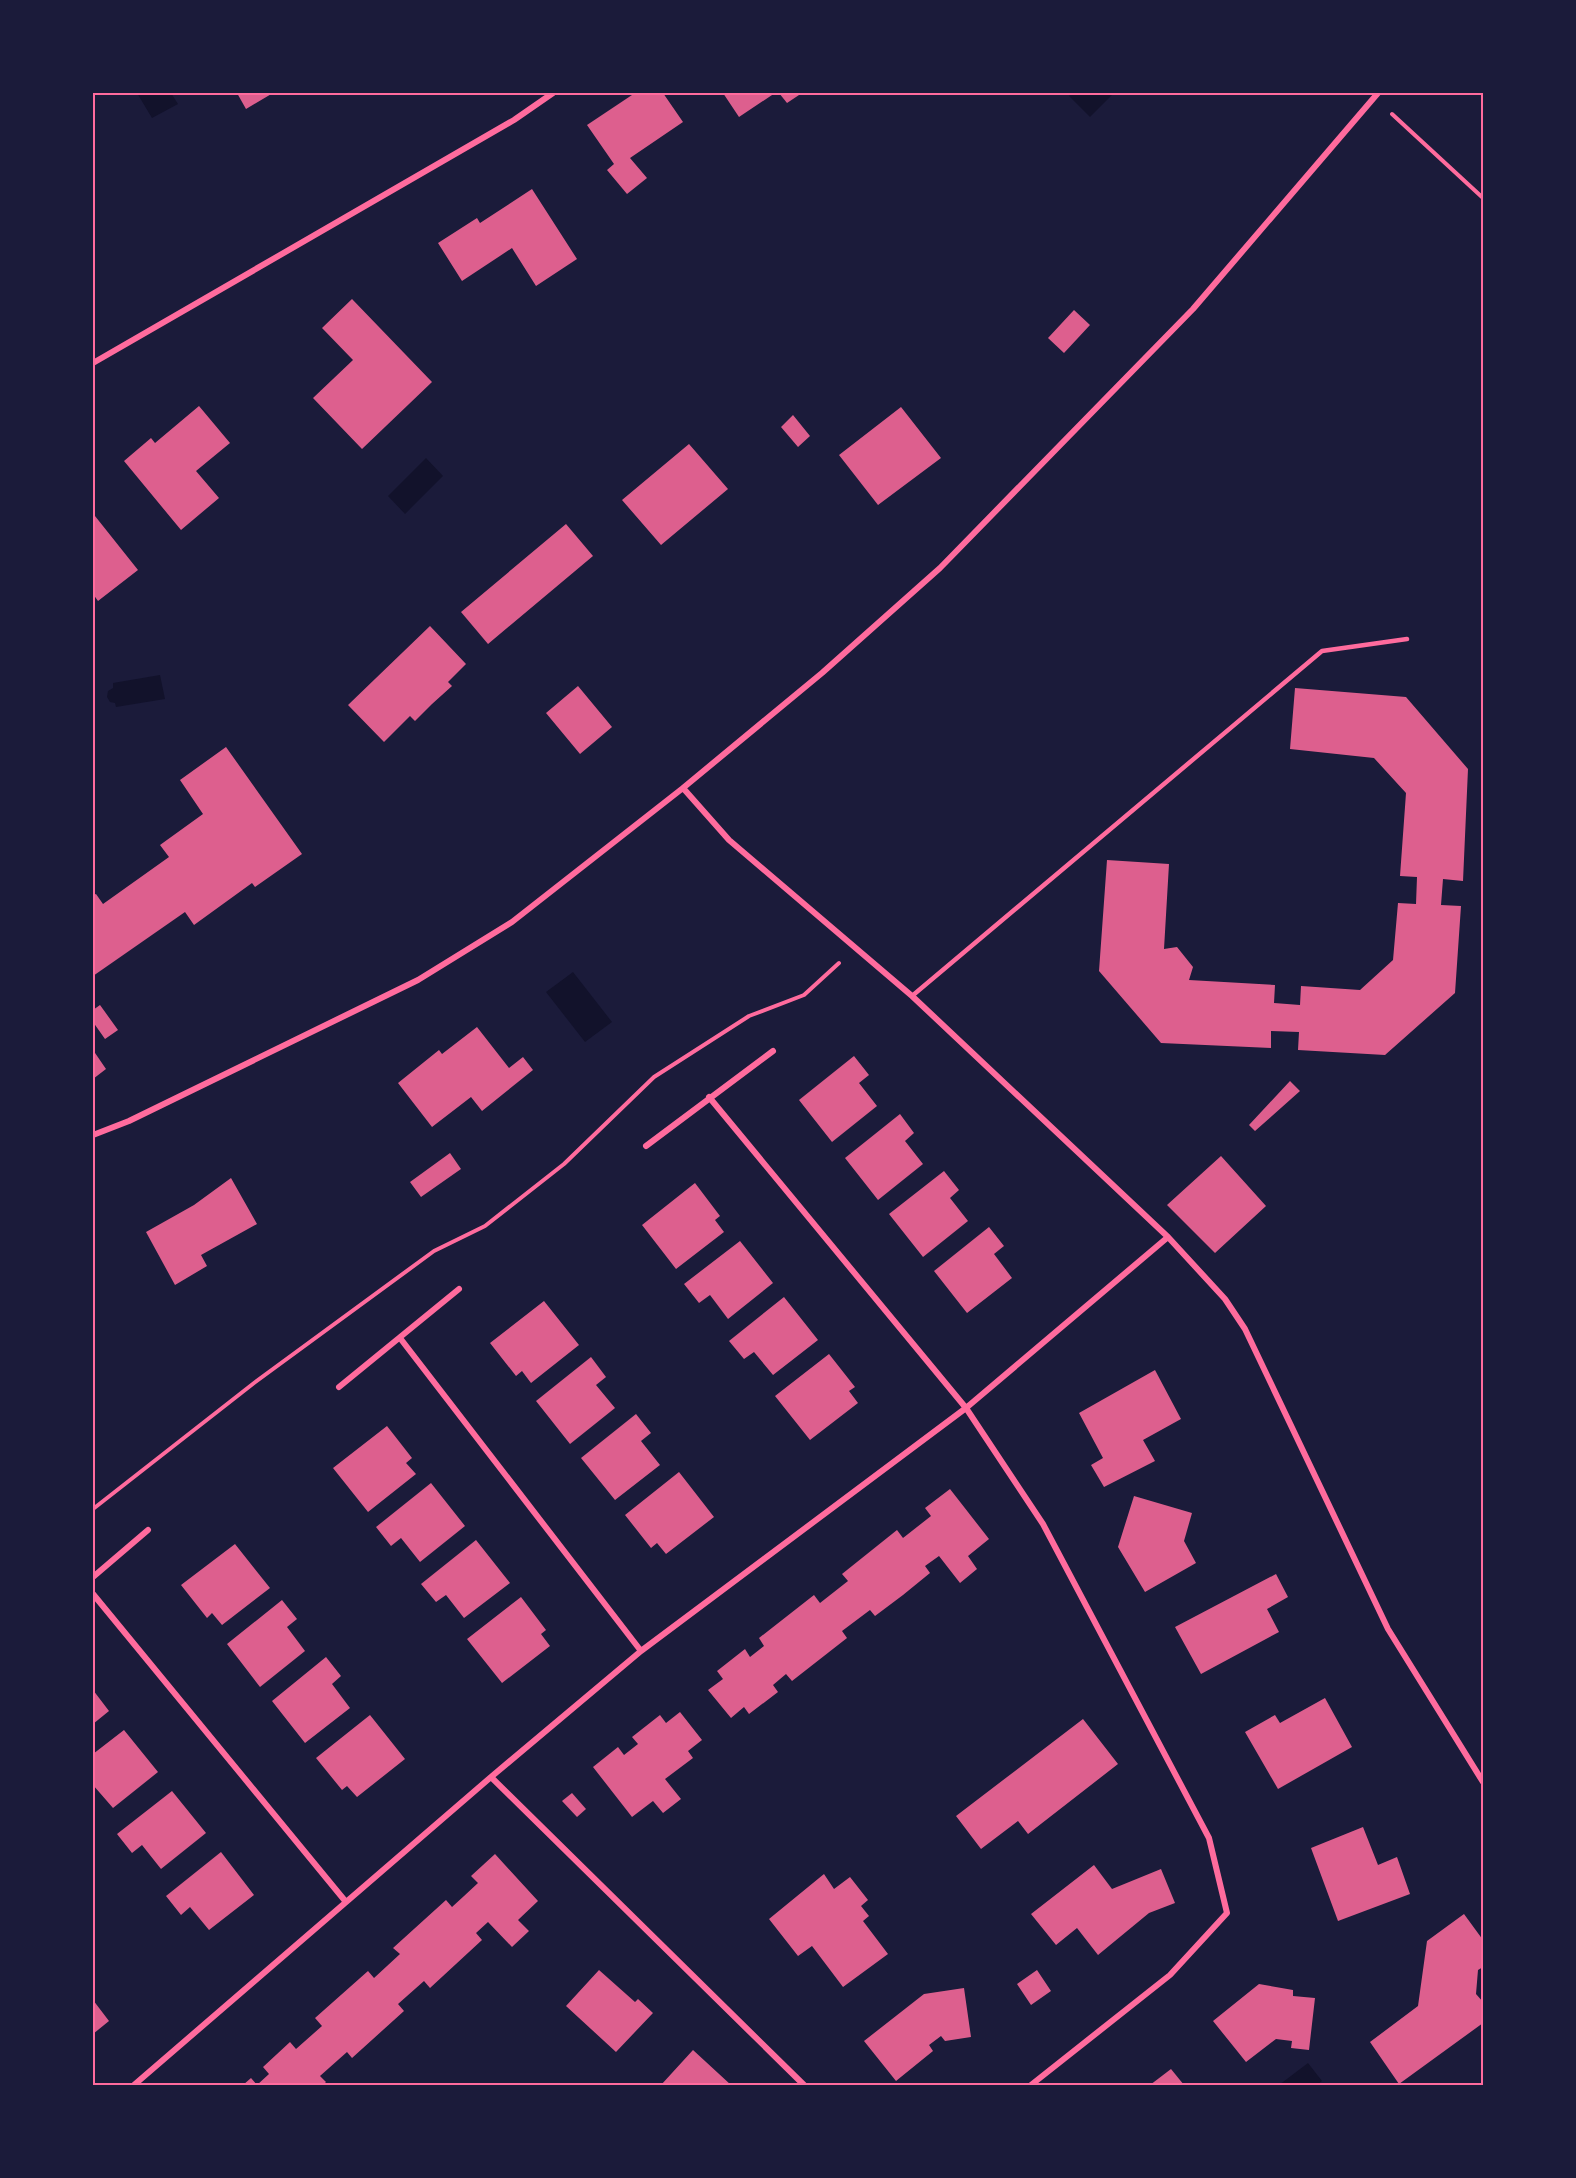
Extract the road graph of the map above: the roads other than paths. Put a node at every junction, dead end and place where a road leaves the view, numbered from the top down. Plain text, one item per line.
1 (554, 93) edge
2 (1376, 95) edge
3 (93, 363) edge
4 (1407, 639) dead end
5 (683, 788) junction
6 (912, 996) junction
7 (773, 1051) dead end
8 (709, 1097) junction
9 (93, 1135) edge
10 (646, 1146) dead end
11 (1168, 1237) junction
12 (459, 1289) dead end
13 (400, 1338) junction
14 (339, 1386) dead end
15 (966, 1408) junction
16 (148, 1530) dead end
17 (93, 1577) edge
18 (93, 1594) edge
19 (641, 1651) junction
20 (490, 1777) junction
21 (1483, 1782) edge
22 (346, 1902) junction
23 (134, 2085) edge
24 (804, 2085) edge
25 (1030, 2085) edge

1 - 3 street
2 - 5 street
4 - 6 lane
5 - 6 street
5 - 9 street
6 - 11 street
7 - 8 street
8 - 10 street
8 - 15 street
11 - 15 street
11 - 21 street
12 - 13 street
13 - 14 street
13 - 19 street
15 - 19 street
15 - 25 street
16 - 17 street
18 - 22 street
19 - 20 street
20 - 22 street
20 - 24 street
22 - 23 street

